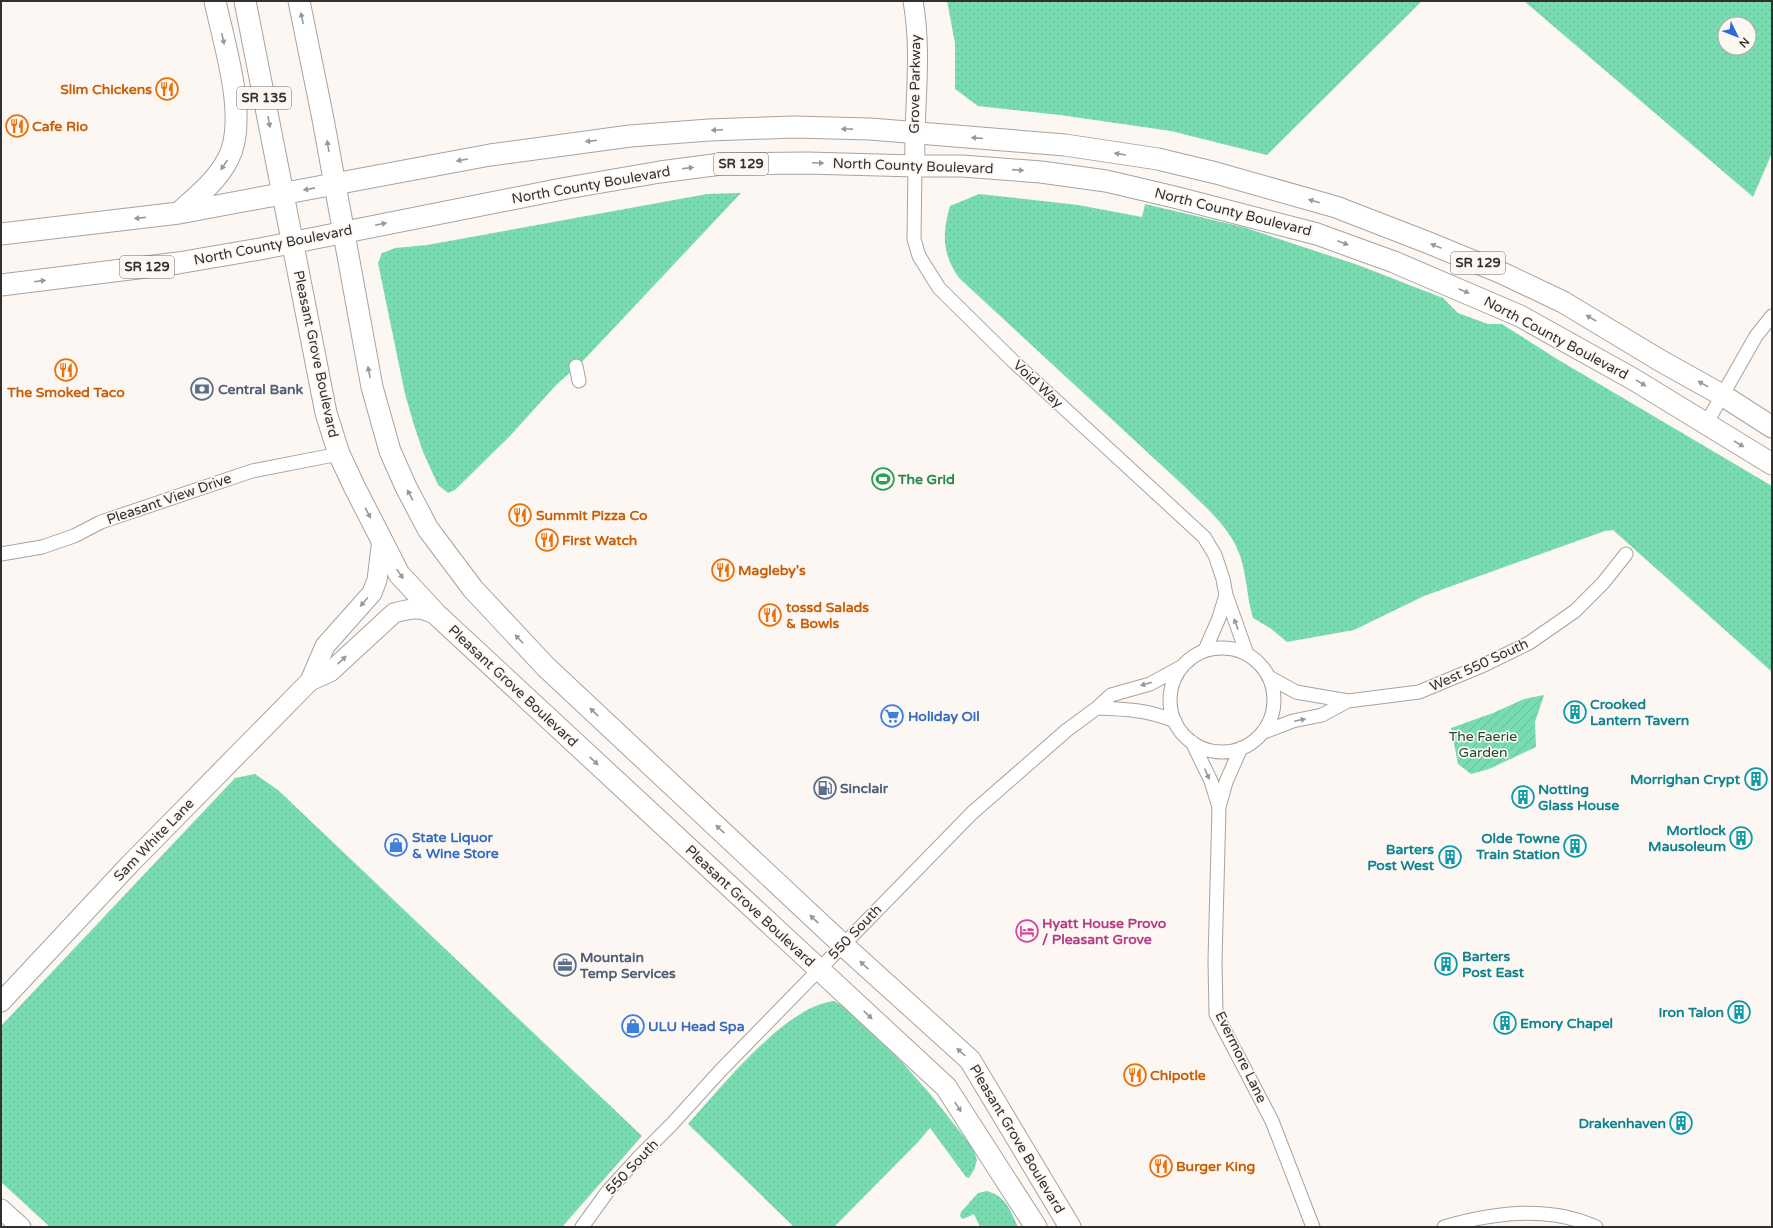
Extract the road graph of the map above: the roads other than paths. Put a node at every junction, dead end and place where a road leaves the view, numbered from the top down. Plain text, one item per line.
1 (215, 1) edge
2 (245, 1) edge
3 (299, 1) edge
4 (913, 1) edge
5 (914, 138) junction
6 (915, 166) junction
7 (335, 184) junction
8 (283, 194) junction
9 (179, 213) junction
10 (343, 232) junction
11 (1, 234) edge
12 (292, 242) junction
13 (1, 285) edge
14 (1772, 316) edge
15 (576, 366) dead end
16 (579, 381) dead end
17 (1722, 395) junction
18 (1706, 424) junction
19 (1772, 427) edge
20 (339, 454) junction
21 (1772, 464) edge
22 (382, 539) junction
23 (1, 554) edge
24 (1626, 554) dead end
25 (1226, 595) junction
26 (437, 615) junction
27 (1205, 650) junction
28 (1247, 654) junction
29 (1181, 667) junction
30 (1269, 677) junction
31 (310, 681) junction
32 (1348, 701) junction
33 (1098, 708) junction
34 (1175, 721) junction
35 (1264, 732) junction
36 (1192, 742) junction
37 (1241, 748) junction
38 (1219, 807) junction
39 (843, 945) junction
40 (818, 969) junction
41 (1, 1002) edge
42 (1, 1209) edge
43 (21, 1227) edge
44 (582, 1227) edge
45 (1036, 1227) edge
46 (1070, 1227) edge
47 (1313, 1227) edge
48 (1444, 1227) edge
49 (1596, 1227) edge

1 -> 9 main road
2 -> 8 main road, Pleasant Grove Boulevard / SR 135
7 -> 3 main road, Pleasant Grove Boulevard
4 - 5 street, Grove Parkway
5 - 6 street, Void Way
5 -> 7 main road, SR 129
17 -> 5 main road, SR 129
10 -> 6 main road, North County Boulevard / SR 129
6 -> 18 main road, North County Boulevard / SR 129
6 - 25 street, Void Way
7 -> 8 main road, SR 129
7 - 10 main road, Pleasant Grove Boulevard
8 - 9 main road, SR 129
8 - 12 main road, Pleasant Grove Boulevard / SR 135
9 -> 11 main road, SR 129
10 - 12 main road, North County Boulevard / SR 129
39 -> 10 main road, Pleasant Grove Boulevard
13 -> 12 main road, North County Boulevard / SR 129
12 - 20 main road, Pleasant Grove Boulevard
14 - 17 street
15 - 16 street
17 - 18 street
17 - 19 main road, SR 129
18 -> 21 main road, North County Boulevard / SR 129
20 -> 22 main road, Pleasant Grove Boulevard
20 - 23 street, Pleasant View Drive
22 -> 26 main road, Pleasant Grove Boulevard
22 -> 31 street, Sam White Lane
24 - 32 street, West 550 South
25 - 27 street
28 -> 25 street, Void Way
31 -> 26 street, Sam White Lane
26 -> 40 main road, Pleasant Grove Boulevard
27 - 28 street
27 - 29 street
28 - 30 street
29 -> 33 street, 550 South
29 - 34 street
30 - 32 street
30 - 35 street
31 - 41 street, Sam White Lane
35 -> 32 street
33 - 34 street
33 - 39 street, 550 South
34 - 36 street
35 - 37 street
36 - 37 street
36 -> 38 street
37 - 38 street
38 - 47 street, Evermore Lane
39 - 40 street, 550 South
46 -> 39 main road, Pleasant Grove Boulevard
40 - 44 street, 550 South
40 -> 45 main road, Pleasant Grove Boulevard
42 - 43 street
48 - 49 street

